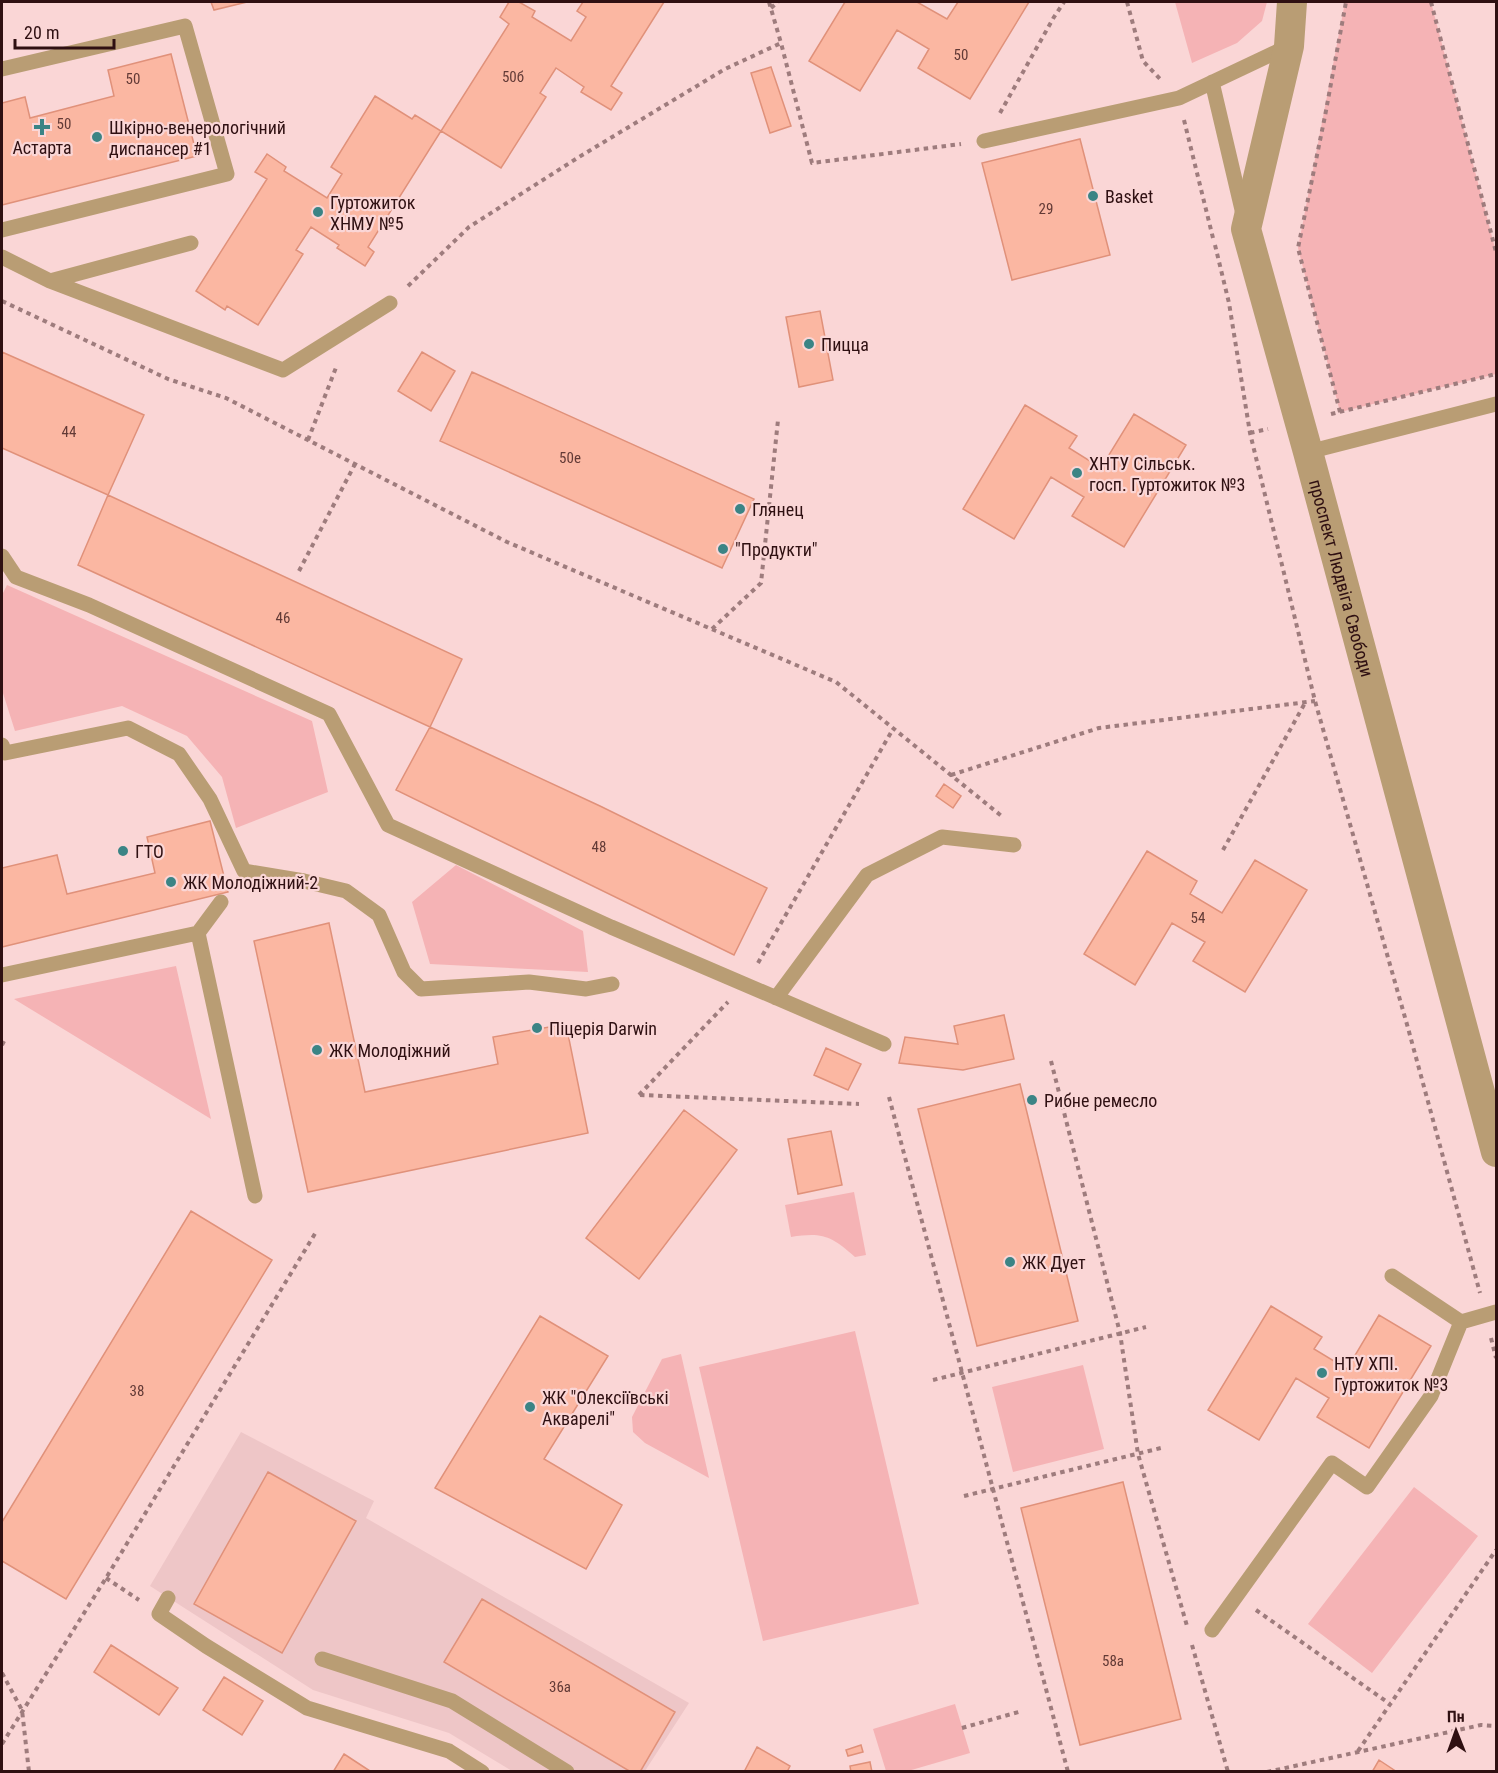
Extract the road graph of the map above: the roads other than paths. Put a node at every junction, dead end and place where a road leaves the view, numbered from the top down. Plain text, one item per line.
1 (1292, 2) edge
2 (1289, 46) junction
3 (2, 69) edge
4 (1212, 82) junction
5 (984, 141) road end
6 (1246, 229) junction
7 (2, 230) edge
8 (191, 243) dead end
9 (2, 257) edge
10 (50, 281) junction
11 (390, 303) road end
12 (1497, 404) edge
13 (1308, 452) junction
14 (2, 556) edge
15 (2, 745) edge
16 (1014, 845) dead end
17 (221, 902) dead end
18 (198, 933) junction
19 (2, 975) edge
20 (612, 984) dead end
21 (776, 998) junction
22 (884, 1044) dead end
23 (1497, 1152) edge
24 (255, 1196) dead end
25 (1392, 1276) dead end
26 (1491, 1314) edge
27 (1461, 1322) junction
28 (168, 1598) dead end
29 (1212, 1630) dead end
30 (322, 1659) dead end
31 (482, 1772) edge
32 (567, 1772) edge

1 - 2 street, проспект Людвіга Свободи
2 - 4 lane
2 - 6 street, проспект Людвіга Свободи
3 - 7 lane
4 - 5 lane
4 - 6 lane
6 - 13 street, проспект Людвіга Свободи
8 - 10 lane
9 - 10 lane
10 - 11 lane
12 - 13 lane
13 - 23 street, проспект Людвіга Свободи
14 - 21 lane
15 - 20 lane
16 - 21 lane
17 - 18 lane
18 - 19 lane
18 - 24 lane
21 - 22 lane
25 - 27 lane
26 - 27 lane
27 - 29 lane
28 - 31 lane
30 - 32 lane

